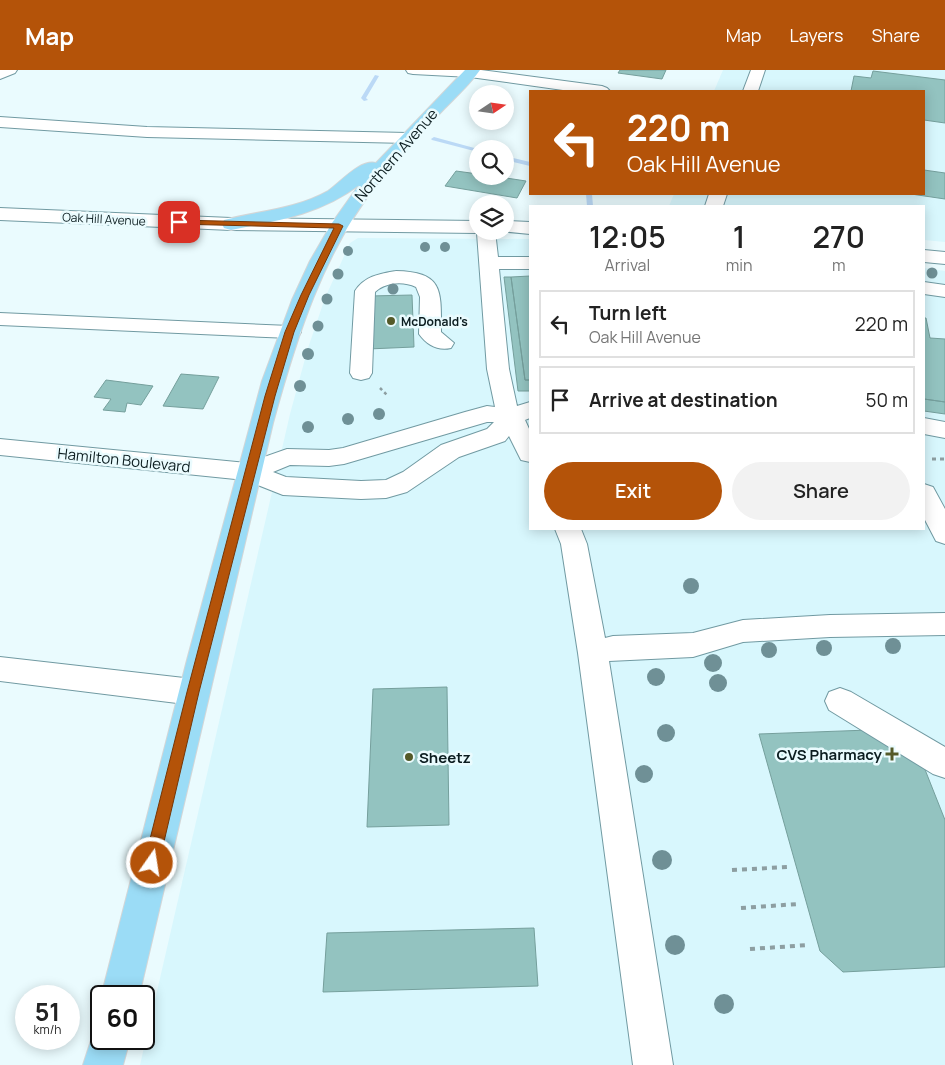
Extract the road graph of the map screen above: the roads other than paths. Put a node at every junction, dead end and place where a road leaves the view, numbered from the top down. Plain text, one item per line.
1 (10, 70) edge
2 (414, 70) edge
3 (758, 70) edge
4 (472, 72) edge
5 (0, 75) edge
6 (595, 90) edge
7 (751, 90) edge
8 (0, 122) edge
9 (407, 138) junction
10 (0, 214) edge
11 (231, 224) junction
12 (339, 226) junction
13 (469, 227) edge
14 (514, 227) edge
15 (529, 228) edge
16 (487, 240) edge
17 (925, 256) edge
18 (945, 258) edge
19 (488, 263) junction
20 (529, 263) edge
21 (925, 288) edge
22 (945, 291) edge
23 (0, 319) edge
24 (290, 332) junction
25 (443, 343) dead end
26 (361, 373) dead end
27 (520, 413) edge
28 (925, 426) edge
29 (945, 430) edge
30 (0, 447) edge
31 (529, 450) edge
32 (249, 472) junction
33 (925, 494) edge
34 (568, 530) edge
35 (945, 534) edge
36 (945, 624) edge
37 (593, 653) junction
38 (0, 669) edge
39 (193, 692) junction
40 (840, 702) dead end
41 (945, 764) edge
42 (123, 985) edge
43 (107, 1050) edge
44 (103, 1065) edge
45 (653, 1065) edge

1 - 5 street
2 - 4 street
3 - 7 street
4 - 6 street
4 - 9 main road, Northern Avenue
8 - 9 street
9 - 11 main road
9 - 12 main road, Northern Avenue
10 - 11 street, Oak Hill Avenue
11 - 12 street, Oak Hill Avenue
12 - 13 street, Oak Hill Avenue
12 - 24 main road, Northern Avenue
14 - 15 street
16 - 19 street
17 - 18 street
19 - 20 street
19 - 27 street
21 - 22 street
23 - 24 street
24 - 32 main road, Northern Avenue
25 - 26 street
27 - 31 street
27 - 32 street
27 - 32 street
28 - 29 street
30 - 32 street, Hamilton Boulevard
32 - 39 main road, Northern Avenue
33 - 35 street
34 - 37 street
36 - 37 street
37 - 45 street
38 - 39 street
39 - 42 main road, Northern Avenue
40 - 41 street
43 - 44 main road

